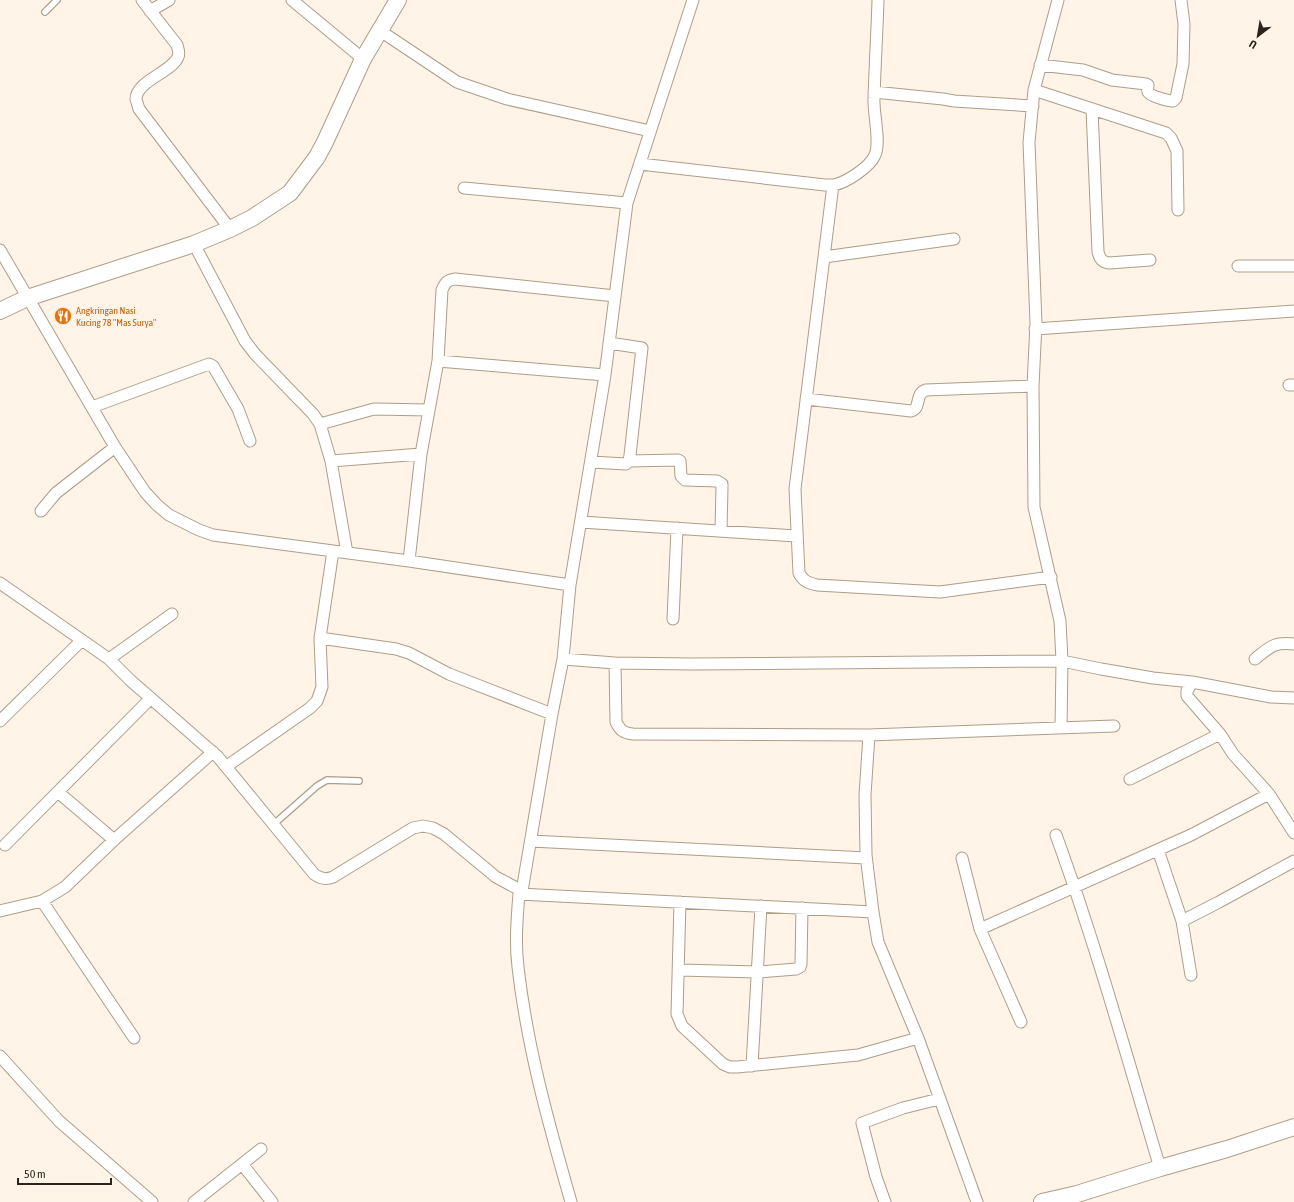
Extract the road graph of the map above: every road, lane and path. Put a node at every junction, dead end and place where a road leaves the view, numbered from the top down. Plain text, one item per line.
1 (57, 0) edge
2 (142, 0) edge
3 (169, 0) edge
4 (292, 0) edge
5 (398, 0) edge
6 (693, 0) edge
7 (878, 0) edge
8 (1058, 0) edge
9 (1181, 0) edge
10 (150, 11) junction
11 (45, 12) dead end
12 (379, 30) junction
13 (363, 59) junction
14 (1040, 65) junction
15 (1034, 90) junction
16 (874, 92) junction
17 (1033, 106) junction
18 (1092, 109) junction
19 (650, 131) junction
20 (640, 164) junction
21 (833, 185) junction
22 (464, 188) dead end
23 (627, 203) junction
24 (1178, 210) dead end
25 (230, 229) junction
26 (954, 239) dead end
27 (194, 244) junction
28 (0, 250) edge
29 (824, 257) junction
30 (1150, 260) dead end
31 (1238, 266) dead end
32 (1294, 266) edge
33 (615, 296) junction
34 (27, 298) junction
35 (0, 311) edge
36 (1294, 311) edge
37 (1035, 329) junction
38 (609, 343) junction
39 (438, 361) junction
40 (605, 375) junction
41 (1033, 386) junction
42 (806, 398) junction
43 (92, 407) junction
44 (429, 410) junction
45 (320, 424) junction
46 (250, 441) dead end
47 (115, 447) junction
48 (421, 454) junction
49 (331, 461) junction
50 (629, 461) junction
51 (591, 462) junction
52 (41, 511) dead end
53 (581, 522) junction
54 (677, 528) junction
55 (721, 531) junction
56 (796, 536) junction
57 (333, 551) junction
58 (347, 553) junction
59 (409, 561) junction
60 (1050, 577) junction
61 (0, 583) edge
62 (570, 585) junction
63 (172, 614) dead end
64 (673, 619) dead end
65 (320, 638) junction
66 (82, 640) junction
67 (1293, 641) edge
68 (109, 659) junction
69 (563, 659) junction
70 (1255, 659) dead end
71 (1062, 660) junction
72 (615, 663) junction
73 (1192, 682) junction
74 (151, 698) junction
75 (1294, 698) edge
76 (552, 714) junction
77 (0, 721) edge
78 (1114, 726) dead end
79 (1060, 728) junction
80 (1220, 734) junction
81 (869, 735) junction
82 (213, 752) junction
83 (226, 766) junction
84 (1130, 779) dead end
85 (359, 781) dead end
86 (58, 792) junction
87 (1269, 794) junction
88 (274, 824) junction
89 (1294, 833) edge
90 (1056, 835) dead end
91 (114, 840) junction
92 (531, 841) junction
93 (5, 845) dead end
94 (1158, 850) junction
95 (866, 858) junction
96 (962, 858) dead end
97 (1294, 861) edge
98 (1074, 886) junction
99 (521, 892) junction
100 (42, 902) junction
101 (680, 902) junction
102 (761, 906) junction
103 (802, 908) junction
104 (0, 911) edge
105 (873, 912) junction
106 (1182, 920) junction
107 (980, 928) junction
108 (679, 970) junction
109 (758, 972) junction
110 (1192, 975) dead end
111 (1021, 1022) dead end
112 (134, 1038) dead end
113 (918, 1038) junction
114 (0, 1056) edge
115 (752, 1066) junction
116 (939, 1099) junction
117 (1294, 1127) edge
118 (261, 1149) dead end
119 (242, 1164) junction
120 (1160, 1168) junction
121 (148, 1201) edge
122 (194, 1202) edge
123 (272, 1202) edge
124 (571, 1202) edge
125 (885, 1202) edge
126 (977, 1202) edge
127 (1042, 1202) edge

1 - 11 lane
2 - 10 street
3 - 10 street
4 - 13 street
5 - 12 street
6 - 19 street
7 - 16 street
8 - 14 street
9 - 14 street
10 - 25 street
12 - 13 street
12 - 19 street
13 - 25 street
14 - 15 street
15 - 17 street
15 - 18 street
16 - 17 street
16 - 21 street
17 - 37 street
18 - 24 street
18 - 30 street
19 - 20 street
20 - 21 street
20 - 23 street
21 - 29 street
22 - 23 street
23 - 33 street
25 - 27 street
26 - 29 street
27 - 34 street
27 - 45 street
28 - 34 street
29 - 42 street
31 - 32 street
33 - 38 street
33 - 39 street
34 - 35 street
34 - 43 street
36 - 37 street
37 - 41 street
38 - 40 street
38 - 50 street
39 - 40 street
39 - 44 street
40 - 51 street
41 - 42 street
41 - 60 street
42 - 56 street
43 - 46 street
43 - 47 street
44 - 45 street
44 - 48 street
45 - 49 street
47 - 52 street
47 - 57 street
48 - 49 street
48 - 59 street
49 - 58 street
50 - 51 street
50 - 55 street
51 - 53 street
53 - 54 street
53 - 62 street
54 - 55 street
54 - 64 street
55 - 56 street
56 - 60 street
57 - 58 street
57 - 65 street
58 - 59 street
59 - 62 street
60 - 71 street
61 - 66 street
62 - 69 street
63 - 68 street
65 - 76 street
65 - 83 street
66 - 68 street
66 - 77 street
67 - 70 street
68 - 74 street
69 - 72 street
69 - 76 street
71 - 72 street
71 - 73 street
71 - 79 street
72 - 81 street
73 - 75 street
73 - 80 street
74 - 82 street
74 - 86 street
76 - 92 street
78 - 79 street
79 - 81 street
80 - 84 street
80 - 87 street
81 - 95 street
82 - 83 street
82 - 91 street
83 - 88 street
85 - 88 lane
86 - 91 street
86 - 93 street
87 - 89 street
87 - 94 street
88 - 99 street
90 - 98 street
91 - 100 street
92 - 95 street
92 - 99 street
94 - 98 street
94 - 106 street
95 - 105 street
96 - 107 street
97 - 106 street
98 - 107 street
98 - 120 street
99 - 101 street
99 - 124 street
100 - 104 street
100 - 112 street
101 - 102 street
101 - 108 street
102 - 103 street
102 - 109 street
103 - 105 street
103 - 109 street
105 - 113 street
106 - 110 street
107 - 111 street
108 - 109 street
108 - 115 street
109 - 115 street
113 - 115 street
113 - 116 street
114 - 121 street
116 - 125 street
116 - 126 street
117 - 120 street
118 - 119 street
119 - 122 street
119 - 123 street
120 - 127 street

